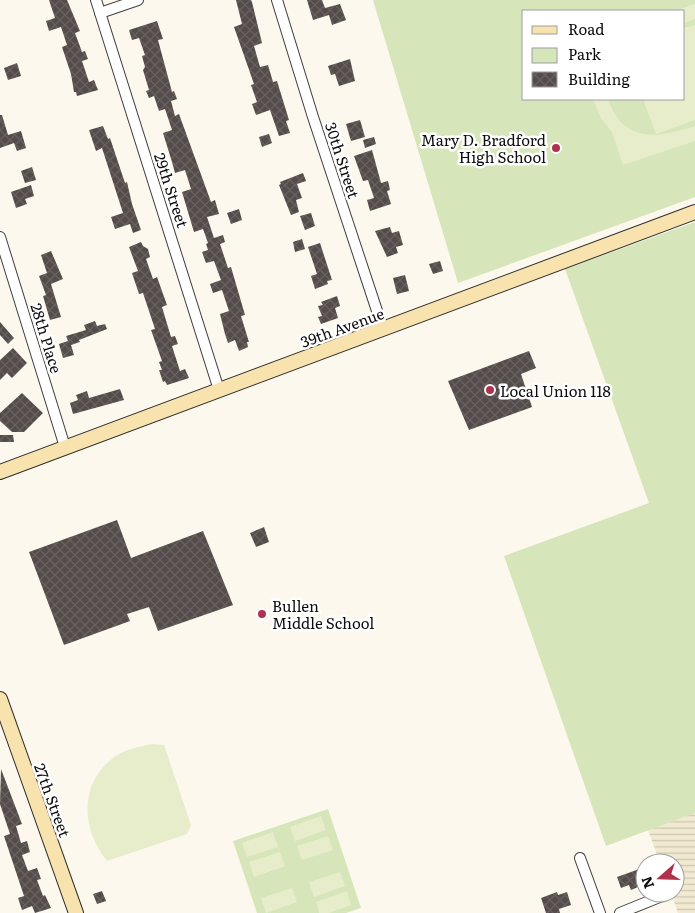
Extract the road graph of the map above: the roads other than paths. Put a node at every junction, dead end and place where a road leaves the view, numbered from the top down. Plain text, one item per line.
1 (96, 0) edge
2 (138, 0) edge
3 (276, 0) edge
4 (100, 13) junction
5 (695, 212) edge
6 (0, 237) edge
7 (383, 329) junction
8 (219, 390) junction
9 (65, 447) junction
10 (0, 472) edge
11 (0, 699) edge
12 (580, 858) dead end
13 (645, 903) edge
14 (76, 913) edge
15 (600, 913) edge
16 (620, 913) edge

1 - 4 street, 29th Street
2 - 4 street
3 - 7 street, 30th Street
4 - 8 street, 29th Street
5 - 7 street, 39th Avenue
6 - 9 street, 28th Place
7 - 8 street, 39th Avenue
8 - 9 street, 39th Avenue
9 - 10 street, 39th Avenue
11 - 14 street, 27th Street
12 - 15 street
13 - 16 street

